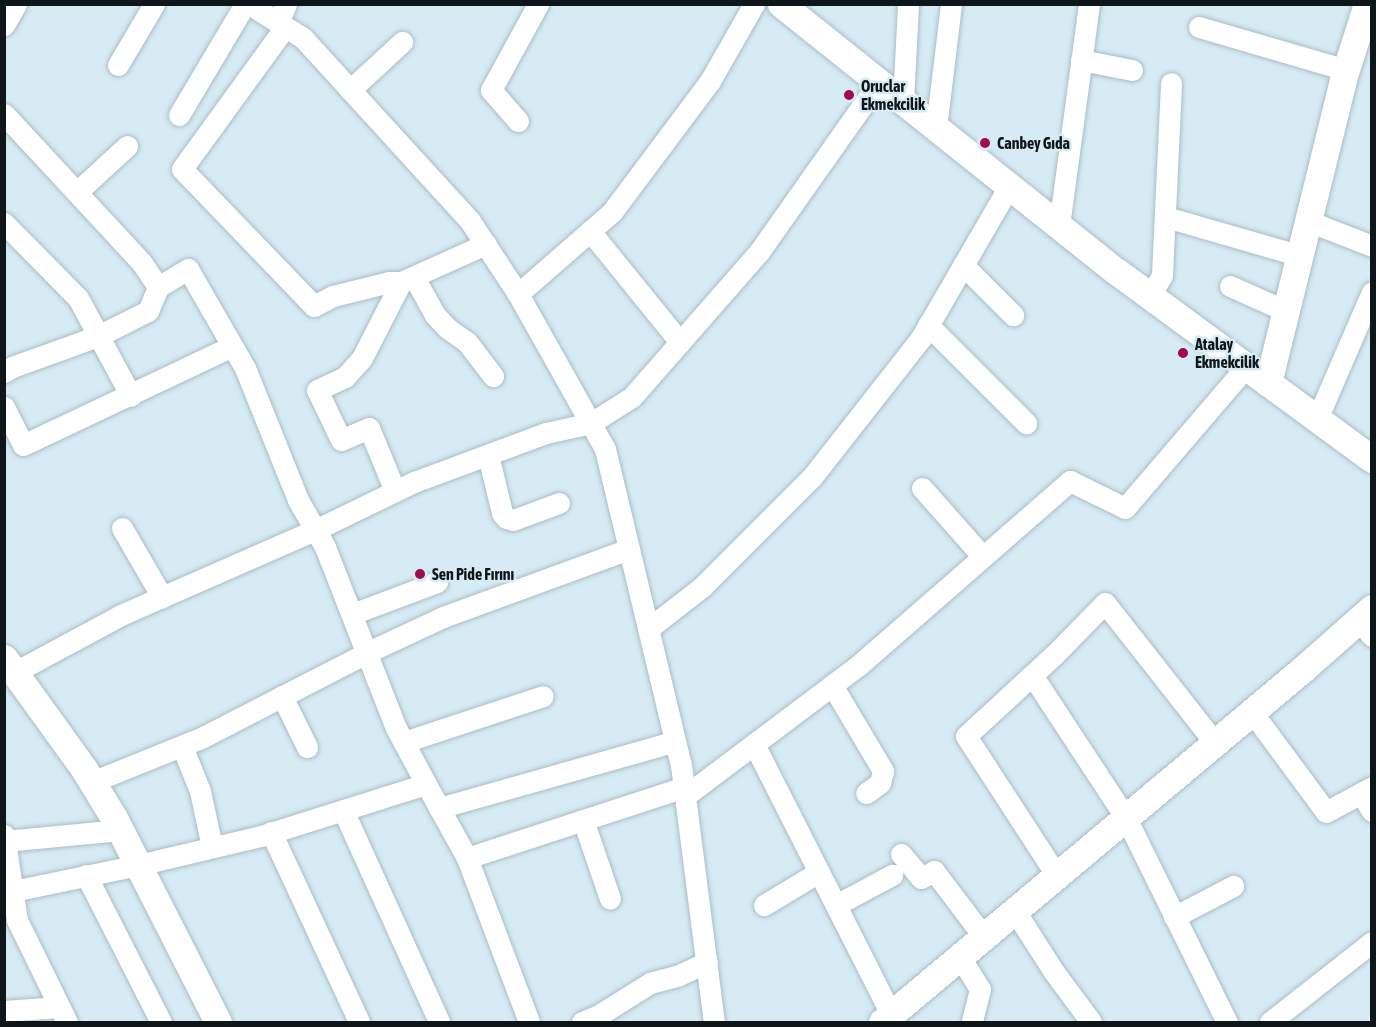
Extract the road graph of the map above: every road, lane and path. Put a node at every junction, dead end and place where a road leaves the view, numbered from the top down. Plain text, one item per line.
1 (16, 4) edge
2 (154, 4) edge
3 (247, 4) edge
4 (538, 4) edge
5 (754, 4) edge
6 (781, 4) edge
7 (908, 4) edge
8 (951, 4) edge
9 (1089, 4) edge
10 (1367, 4) edge
11 (283, 18) edge
12 (4, 25) edge
13 (1199, 27) dead end
14 (402, 42) dead end
15 (1081, 60) junction
16 (118, 65) dead end
17 (1132, 70) dead end
18 (1346, 70) junction
19 (879, 82) junction
20 (1171, 83) dead end
21 (350, 90) junction
22 (903, 101) junction
23 (4, 114) edge
24 (179, 115) dead end
25 (518, 121) dead end
26 (936, 128) junction
27 (127, 146) dead end
28 (1009, 186) junction
29 (77, 192) junction
30 (1167, 217) junction
31 (1308, 221) junction
32 (4, 223) edge
33 (1059, 225) junction
34 (590, 231) junction
35 (486, 244) junction
36 (1371, 246) edge
37 (1301, 256) junction
38 (963, 265) junction
39 (408, 279) junction
40 (1230, 286) dead end
41 (158, 287) junction
42 (1371, 292) edge
43 (518, 294) junction
44 (1150, 296) junction
45 (1286, 311) junction
46 (1013, 315) dead end
47 (928, 326) junction
48 (98, 336) junction
49 (680, 342) junction
50 (232, 346) junction
51 (1246, 367) junction
52 (4, 372) edge
53 (493, 376) dead end
54 (1268, 383) junction
55 (131, 396) junction
56 (4, 407) edge
57 (1317, 419) junction
58 (591, 423) junction
59 (1026, 423) dead end
60 (488, 455) junction
61 (1371, 459) edge
62 (922, 488) dead end
63 (395, 491) junction
64 (559, 503) dead end
65 (122, 528) dead end
66 (315, 530) junction
67 (629, 549) junction
68 (983, 557) junction
69 (436, 582) dead end
70 (162, 597) junction
71 (352, 614) junction
72 (1367, 621) edge
73 (648, 629) junction
74 (368, 652) junction
75 (10, 665) edge
76 (1032, 675) junction
77 (832, 685) junction
78 (282, 696) junction
79 (543, 696) dead end
80 (1252, 712) junction
81 (675, 741) junction
82 (404, 742) junction
83 (1215, 743) junction
84 (754, 744) junction
85 (182, 746) junction
86 (307, 747) dead end
87 (92, 782) junction
88 (426, 784) junction
89 (684, 791) junction
90 (866, 793) dead end
91 (1368, 797) edge
92 (439, 808) junction
93 (343, 810) junction
94 (1126, 818) junction
95 (583, 820) junction
96 (120, 830) junction
97 (271, 832) junction
98 (5, 839) edge
99 (212, 848) junction
100 (901, 854) dead end
101 (467, 858) junction
102 (138, 865) junction
103 (819, 872) junction
104 (892, 875) dead end
105 (86, 876) junction
106 (1057, 876) junction
107 (1233, 886) dead end
108 (13, 891) junction
109 (610, 899) dead end
110 (764, 905) dead end
111 (836, 905) junction
112 (1015, 911) junction
113 (1174, 917) junction
114 (11, 921) edge
115 (984, 937) junction
116 (1371, 942) edge
117 (960, 957) junction
118 (707, 962) junction
119 (4, 1011) edge
120 (63, 1015) edge
121 (886, 1018) edge
122 (161, 1023) edge
123 (218, 1023) edge
124 (359, 1023) edge
125 (439, 1023) edge
126 (529, 1023) edge
127 (582, 1023) edge
128 (714, 1023) edge
129 (972, 1023) edge
130 (1091, 1023) edge
131 (1227, 1023) edge
132 (1270, 1023) edge

1 - 12 street
2 - 16 street
3 - 11 street
3 - 24 street
4 - 25 street
5 - 34 street
6 - 19 main road
7 - 22 street
8 - 26 street
9 - 15 street
10 - 18 main road
11 - 21 street
11 - 39 street
13 - 18 street
14 - 21 street
15 - 17 street
15 - 33 street
18 - 31 main road
19 - 22 main road
19 - 49 street
20 - 30 street
21 - 35 street
22 - 26 main road
23 - 29 street
26 - 28 main road
27 - 29 street
28 - 33 main road
28 - 38 street
29 - 41 street
30 - 37 street
30 - 44 street
31 - 36 street
31 - 37 main road
32 - 48 street
33 - 44 main road
34 - 43 street
34 - 49 street
35 - 39 street
35 - 43 street
37 - 45 main road
38 - 46 street
38 - 47 street
39 - 53 street
39 - 63 street
40 - 45 street
41 - 48 street
41 - 50 street
42 - 57 street
43 - 58 street
44 - 51 main road
45 - 54 main road
47 - 59 street
47 - 73 street
48 - 52 street
48 - 55 street
49 - 58 street
50 - 55 street
50 - 66 street
51 - 54 main road
51 - 68 street
54 - 57 main road
55 - 56 street
57 - 61 main road
58 - 60 street
58 - 67 street
60 - 63 street
60 - 64 street
62 - 68 street
63 - 66 street
65 - 70 street
66 - 70 street
66 - 71 street
67 - 73 street
67 - 74 street
68 - 77 street
69 - 71 street
70 - 75 street
71 - 74 street
72 - 80 main road
73 - 81 street
74 - 78 street
74 - 82 street
75 - 87 main road
76 - 83 street
76 - 94 street
76 - 106 street
77 - 84 street
77 - 90 street
78 - 85 street
78 - 86 street
79 - 82 street
80 - 83 main road
80 - 91 street
81 - 89 street
81 - 92 street
82 - 88 street
83 - 94 main road
84 - 89 street
84 - 103 street
85 - 87 street
85 - 99 street
87 - 96 main road
88 - 92 street
88 - 93 street
89 - 95 street
89 - 118 street
92 - 101 street
93 - 97 street
93 - 125 street
94 - 106 main road
94 - 113 street
95 - 101 street
95 - 109 street
96 - 98 street
96 - 102 main road
97 - 99 street
97 - 124 street
98 - 108 street
99 - 102 street
100 - 115 street
101 - 126 street
102 - 105 street
102 - 123 main road
103 - 110 street
103 - 111 street
104 - 111 street
105 - 108 street
105 - 122 street
106 - 112 main road
107 - 113 street
108 - 114 street
111 - 121 street
112 - 115 main road
112 - 130 street
113 - 131 street
114 - 120 street
115 - 117 main road
116 - 132 street
117 - 121 main road
117 - 129 street
118 - 127 street
118 - 128 street
119 - 120 street

